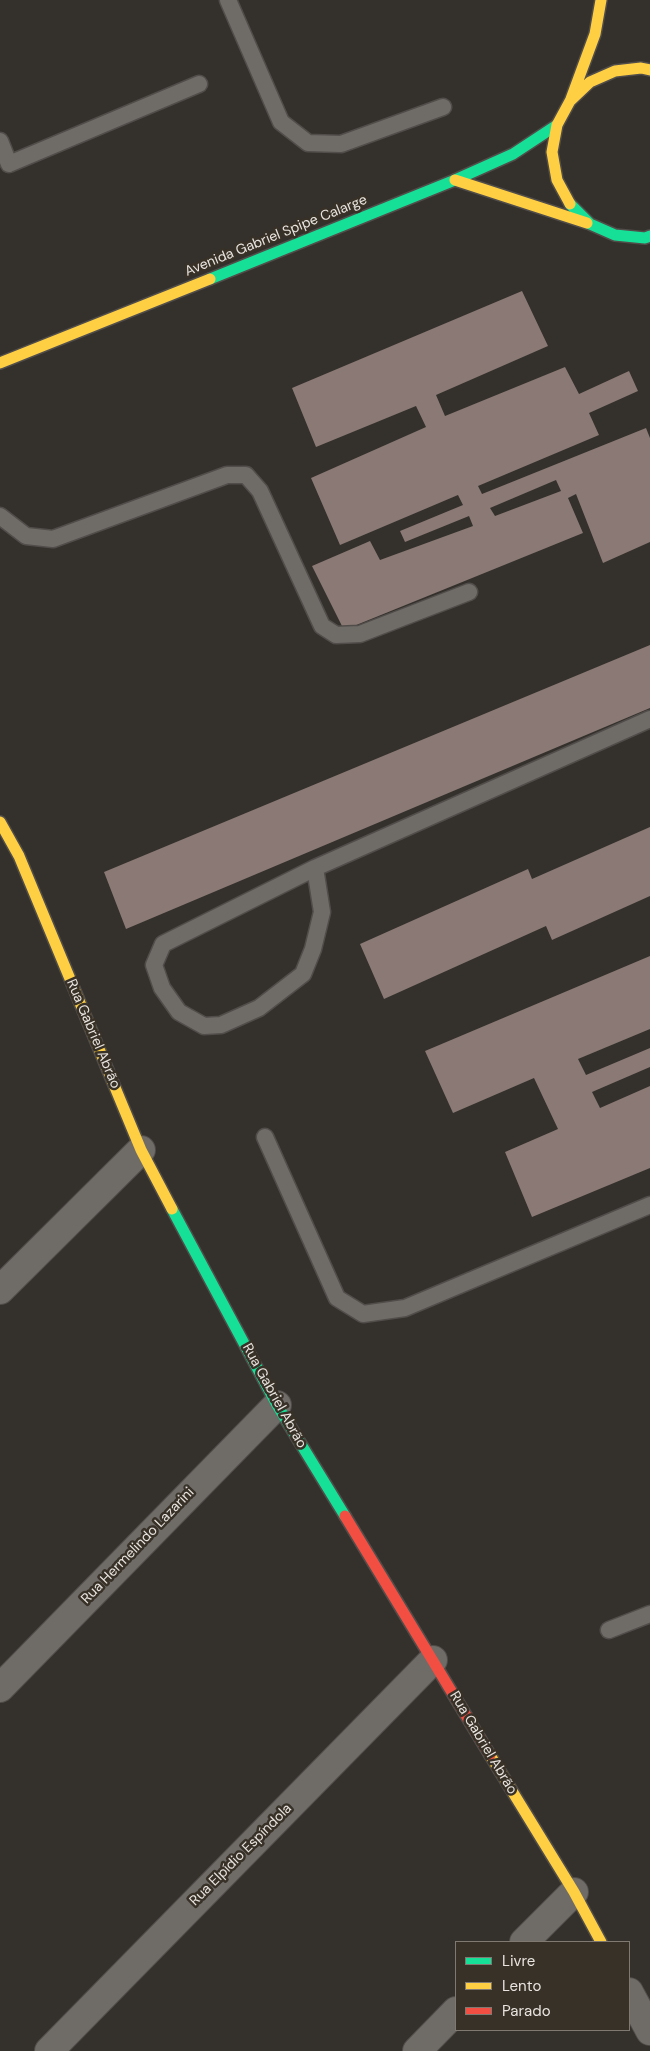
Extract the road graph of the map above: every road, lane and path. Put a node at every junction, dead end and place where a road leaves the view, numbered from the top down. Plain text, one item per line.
1 (228, 0) edge
2 (600, 0) edge
3 (650, 70) edge
4 (199, 84) dead end
5 (570, 101) junction
6 (443, 107) dead end
7 (557, 125) junction
8 (0, 141) edge
9 (455, 180) junction
10 (590, 224) junction
11 (648, 239) edge
12 (0, 363) edge
13 (0, 516) edge
14 (469, 592) dead end
15 (650, 719) edge
16 (0, 822) edge
17 (315, 868) junction
18 (265, 1137) dead end
19 (141, 1150) junction
20 (650, 1205) edge
21 (0, 1290) edge
22 (277, 1405) junction
23 (650, 1614) edge
24 (609, 1630) dead end
25 (433, 1660) junction
26 (0, 1688) edge
27 (574, 1892) junction
28 (525, 1941) edge
29 (601, 1941) edge
30 (630, 1994) edge
31 (455, 2012) edge
32 (650, 2031) edge
33 (49, 2051) edge
34 (417, 2051) edge

1 - 6 lane
2 - 5 street
3 - 5 street
4 - 8 lane
5 - 7 street
7 - 9 street, Avenida Gabriel Spipe Calarge
7 - 10 street
9 - 10 street
9 - 12 street, Avenida Gabriel Spipe Calarge
10 - 11 street
13 - 14 lane
15 - 17 lane
16 - 19 street, Rua Gabriel Abrão
17 - 17 lane
18 - 20 lane
19 - 21 street
19 - 22 street, Rua Gabriel Abrão
22 - 25 street, Rua Gabriel Abrão
22 - 26 street, Rua Hermelindo Lazarini
23 - 24 lane
25 - 27 street, Rua Gabriel Abrão
25 - 33 street, Rua Elpídio Espíndola
27 - 28 street
27 - 29 street, Rua Gabriel Abrão
30 - 32 street
31 - 34 street

